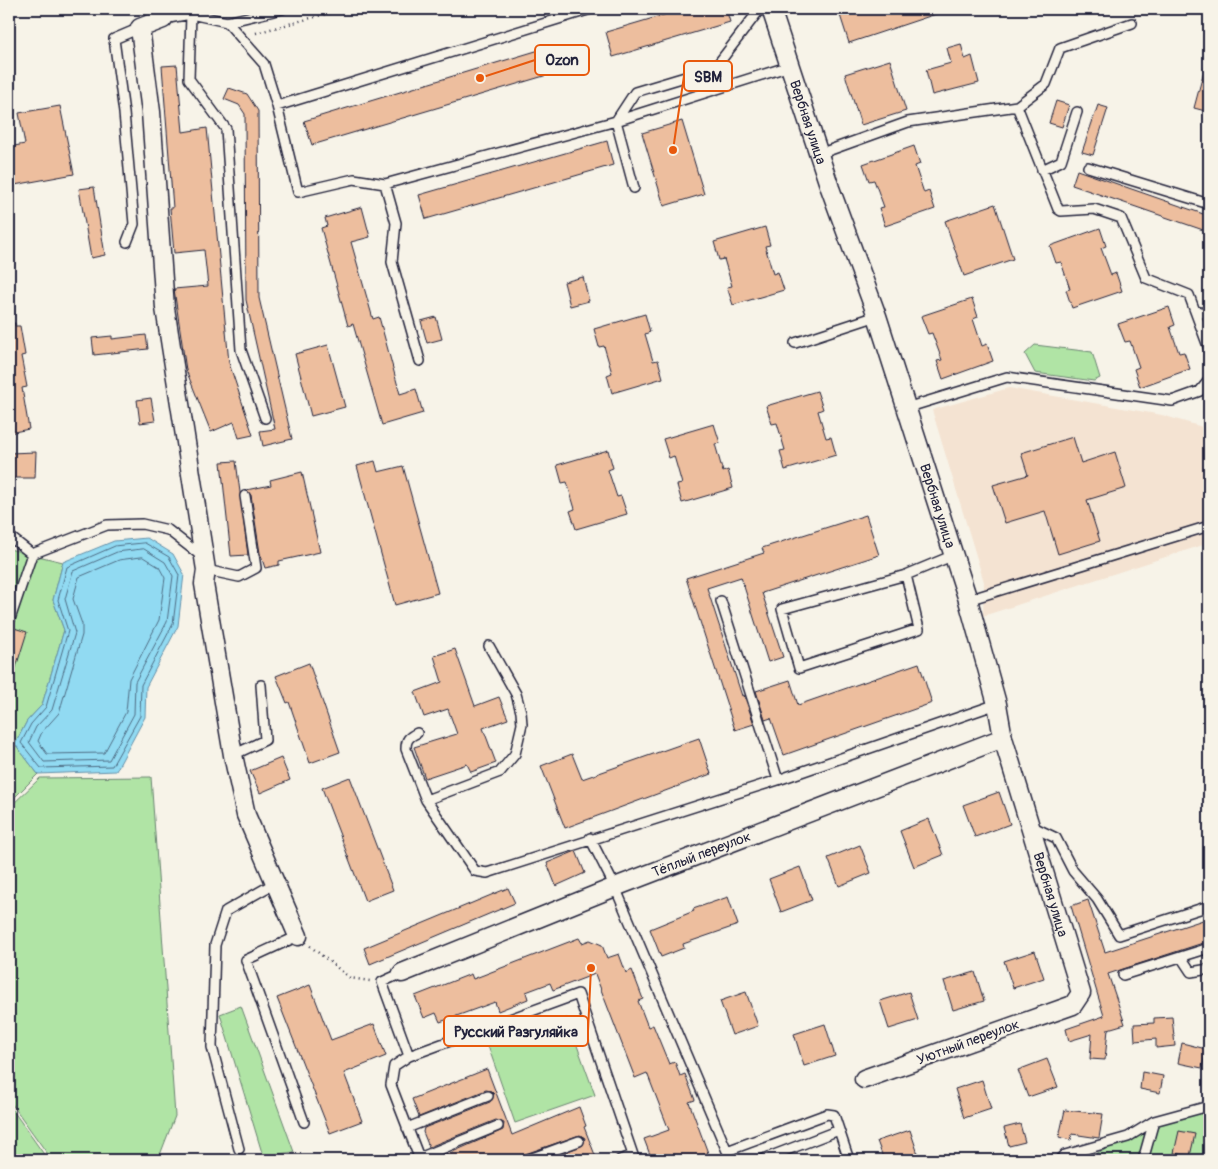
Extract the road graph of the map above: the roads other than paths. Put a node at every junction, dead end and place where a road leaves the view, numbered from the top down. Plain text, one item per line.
1 (282, 9) edge
2 (591, 9) edge
3 (760, 9) edge
4 (772, 9) edge
5 (162, 14) edge
6 (191, 14) junction
7 (228, 22) junction
8 (1132, 23) dead end
9 (140, 28) junction
10 (790, 66) junction
11 (277, 106) junction
12 (1018, 106) junction
13 (1077, 112) dead end
14 (616, 121) junction
15 (819, 154) junction
16 (1088, 167) dead end
17 (1042, 170) junction
18 (385, 184) junction
19 (634, 188) dead end
20 (1209, 204) edge
21 (127, 242) dead end
22 (1196, 310) junction
23 (1209, 314) edge
24 (877, 316) junction
25 (795, 343) dead end
26 (1209, 350) edge
27 (420, 361) dead end
28 (1209, 380) edge
29 (906, 408) junction
30 (265, 418) dead end
31 (245, 496) dead end
32 (1209, 526) edge
33 (9, 536) edge
34 (32, 554) junction
35 (954, 555) junction
36 (205, 564) junction
37 (906, 575) junction
38 (968, 600) junction
39 (720, 601) dead end
40 (9, 622) edge
41 (489, 646) dead end
42 (261, 685) dead end
43 (997, 704) junction
44 (417, 733) dead end
45 (1003, 738) junction
46 (233, 755) junction
47 (778, 780) junction
48 (426, 800) junction
49 (1028, 825) junction
50 (590, 838) junction
51 (275, 883) junction
52 (615, 887) junction
53 (1209, 906) edge
54 (298, 936) joint
55 (1209, 948) edge
56 (1181, 957) junction
57 (1209, 969) edge
58 (402, 973) joint
59 (1123, 975) dead end
60 (1073, 1005) joint
61 (409, 1056) junction
62 (864, 1079) dead end
63 (488, 1096) dead end
64 (1209, 1106) edge
65 (1154, 1121) junction
66 (304, 1122) dead end
67 (498, 1126) dead end
68 (408, 1128) junction
69 (839, 1130) junction
70 (579, 1141) dead end
71 (239, 1149) dead end
72 (635, 1158) edge
73 (419, 1159) edge
74 (527, 1160) edge
75 (620, 1160) edge
76 (761, 1160) edge
77 (849, 1160) edge
78 (1060, 1160) edge
79 (1143, 1160) edge

1 - 7 lane
2 - 11 lane
3 - 14 lane
4 - 10 street, Вербная улица
5 - 6 lane
5 - 9 street
6 - 7 lane
6 - 30 lane
7 - 11 lane
8 - 12 lane
9 - 21 lane
9 - 36 street
10 - 14 lane
10 - 15 street, Вербная улица
11 - 18 lane
12 - 15 lane
12 - 17 lane
13 - 17 lane
14 - 18 lane
14 - 19 lane
15 - 24 street, Вербная улица
16 - 20 lane
17 - 22 lane
18 - 27 lane
22 - 23 lane
22 - 26 lane
24 - 25 lane
24 - 29 street, Вербная улица
28 - 29 lane
29 - 35 street, Вербная улица
31 - 36 lane
32 - 38 lane
33 - 34 lane
34 - 36 lane
34 - 40 lane
35 - 37 lane
35 - 38 street, Вербная улица
36 - 46 street
37 - 37 lane
38 - 43 street, Вербная улица
39 - 47 lane
41 - 48 lane
42 - 46 lane
43 - 45 street, Вербная улица
43 - 47 lane
44 - 48 lane
45 - 49 street, Вербная улица
45 - 52 street, Тёплый переулок
46 - 51 street
47 - 50 lane
48 - 50 lane
49 - 53 lane
49 - 60 street, Вербная улица
50 - 52 lane
51 - 54 street
51 - 71 lane
52 - 58 street, Тёплый переулок
52 - 69 lane
54 - 66 lane
55 - 56 lane
56 - 57 lane
56 - 59 lane
58 - 61 lane
60 - 62 street, Уютный переулок
61 - 68 lane
61 - 72 lane
63 - 68 lane
64 - 65 lane
65 - 78 lane
65 - 79 lane
67 - 73 lane
68 - 73 lane
69 - 76 lane
69 - 77 lane
70 - 74 lane
72 - 75 lane

